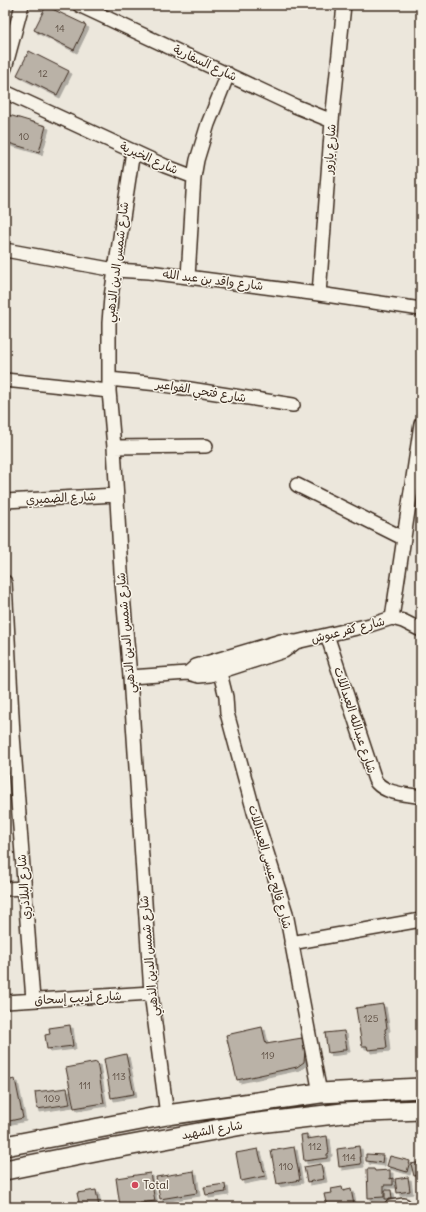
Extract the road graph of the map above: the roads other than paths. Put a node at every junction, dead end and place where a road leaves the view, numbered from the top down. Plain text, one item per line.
1 (22, 5) edge
2 (79, 5) edge
3 (344, 5) edge
4 (5, 68) edge
5 (228, 74) junction
6 (5, 92) edge
7 (332, 121) junction
8 (133, 151) junction
9 (194, 177) junction
10 (5, 250) edge
11 (114, 270) junction
12 (188, 277) junction
13 (319, 294) junction
14 (421, 309) edge
15 (5, 380) edge
16 (109, 385) junction
17 (293, 405) dead end
18 (421, 424) edge
19 (206, 446) dead end
20 (114, 447) junction
21 (298, 485) dead end
22 (116, 495) junction
23 (5, 501) edge
24 (404, 538) junction
25 (5, 582) edge
26 (392, 618) junction
27 (6, 623) edge
28 (421, 630) edge
29 (327, 636) junction
30 (214, 668) junction
31 (130, 677) junction
32 (9, 735) edge
33 (421, 796) edge
34 (24, 888) junction
35 (5, 889) edge
36 (421, 920) edge
37 (291, 942) junction
38 (151, 994) junction
39 (32, 1000) junction
40 (5, 1002) edge
41 (421, 1088) edge
42 (320, 1093) junction
43 (421, 1110) edge
44 (168, 1115) junction
45 (5, 1146) edge
46 (5, 1170) edge
47 (404, 1205) dead end
48 (391, 1207) edge

1 - 4 street
2 - 5 street, شارع السفارية
3 - 7 street, شارع يازور
5 - 7 street, شارع السفارية
5 - 9 street, شارع الخيرية
6 - 8 street, شارع الخيرية
7 - 13 street, شارع يازور
8 - 9 street, شارع الخيرية
8 - 11 street, شارع شمس الدين الذهبي
9 - 12 street
10 - 11 street, شارع واقد بن عبد الله
11 - 12 street, شارع واقد بن عبد الله
11 - 16 street, شارع شمس الدين الذهبي
12 - 13 street, شارع واقد بن عبد الله
13 - 14 street, شارع واقد بن عبد الله
15 - 16 street, شارع فتحي الفواعير
16 - 17 street, شارع فتحي الفواعير
16 - 20 street, شارع شمس الدين الذهبي
18 - 24 street
19 - 20 street
20 - 22 street, شارع شمس الدين الذهبي
21 - 24 street
22 - 23 street, شارع الضميري
22 - 31 street, شارع شمس الدين الذهبي
24 - 26 street
25 - 27 street, شارع البلاذري
26 - 28 street, شارع كفر عبوش
26 - 29 street, شارع كفر عبوش
27 - 32 street, شارع البلاذري
29 - 30 street, شارع كفر عبوش
29 - 33 street, شارع عبدالله العبداللات
30 - 31 street, شارع كفر عبوش
30 - 37 street, شارع فالح عيسى العبداللات
31 - 38 street, شارع شمس الدين الذهبي
32 - 34 street, شارع البلاذري
34 - 35 street
34 - 39 street, شارع البلاذري
36 - 37 street
37 - 42 street, شارع فالح عيسى العبداللات
38 - 39 street, شارع أديب إسحاق
38 - 44 street, شارع شمس الدين الذهبي
39 - 40 street, شارع أديب إسحاق
41 - 42 highway, شارع الشهيد
42 - 44 highway, شارع الشهيد
43 - 46 highway, شارع الشهيد
44 - 45 highway, شارع الشهيد
47 - 48 street

